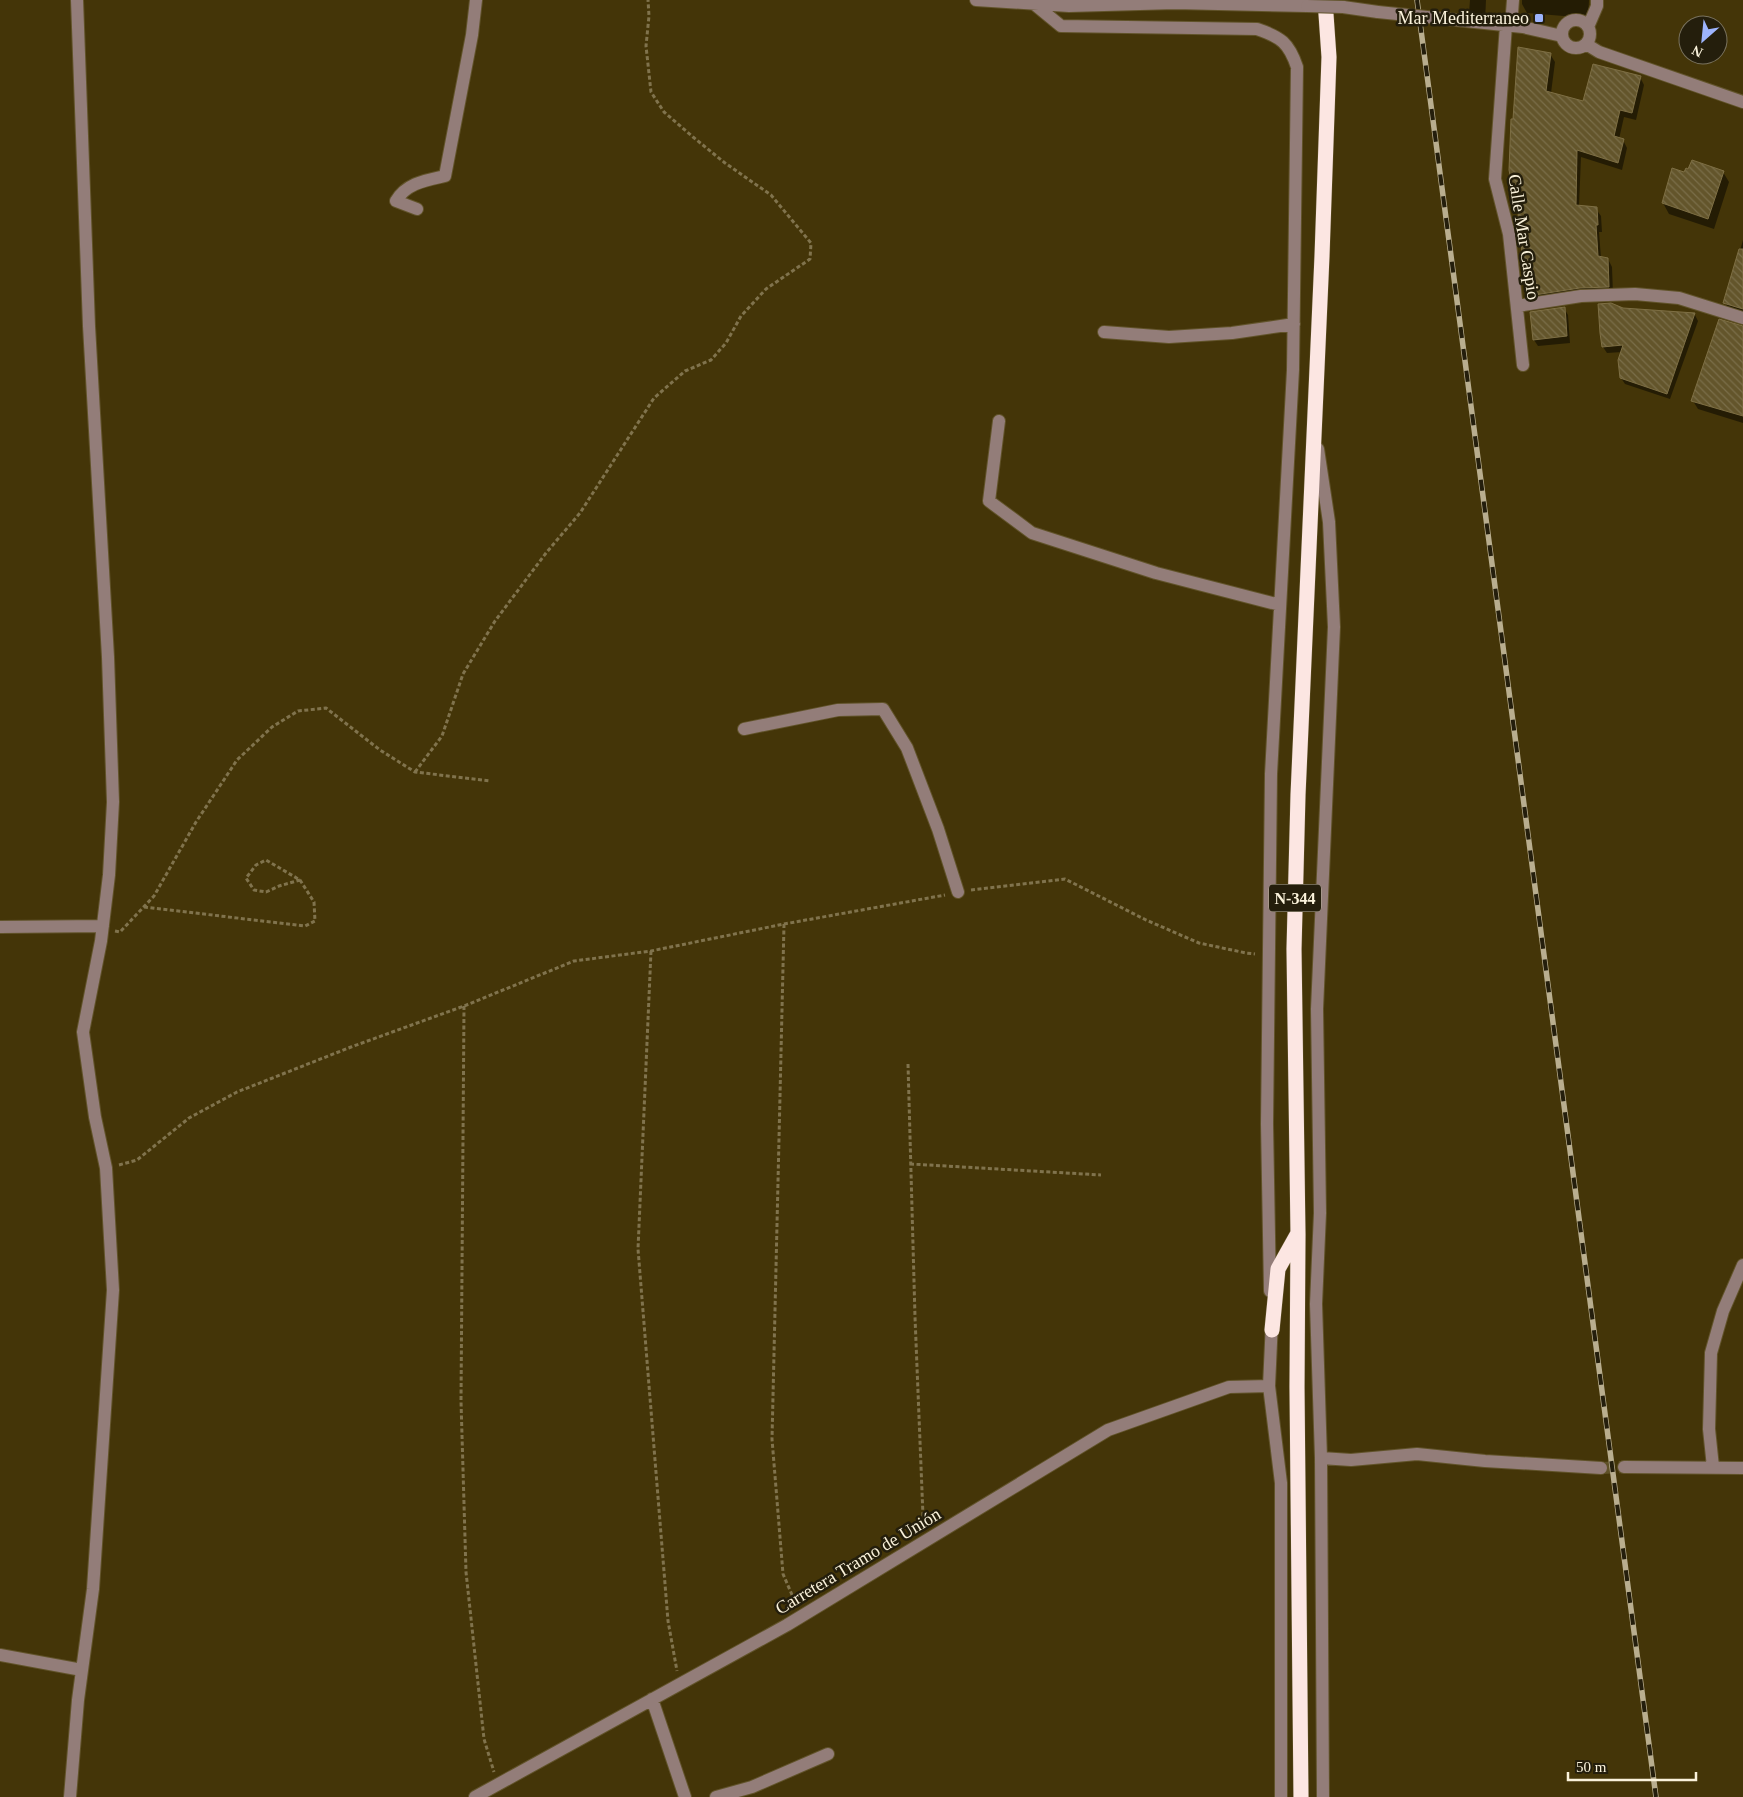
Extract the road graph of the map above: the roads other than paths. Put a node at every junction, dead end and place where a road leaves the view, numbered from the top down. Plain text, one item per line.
1 (77, 0) edge
2 (476, 0) edge
3 (976, 0) edge
4 (1325, 0) edge
5 (1513, 0) edge
6 (1597, 0) edge
7 (1035, 2) edge
8 (1508, 26) junction
9 (1588, 27) junction
10 (1562, 36) junction
11 (1586, 44) junction
12 (1743, 102) edge
13 (417, 209) dead end
14 (1517, 306) junction
15 (1743, 318) edge
16 (1294, 324) junction
17 (1104, 332) dead end
18 (1523, 365) dead end
19 (1000, 421) dead end
20 (1315, 428) junction
21 (1280, 606) junction
22 (744, 729) dead end
23 (958, 892) road end
24 (0, 926) edge
25 (103, 926) junction
26 (1298, 1234) junction
27 (1743, 1265) edge
28 (1272, 1330) junction
29 (1269, 1386) junction
30 (1321, 1458) junction
31 (1624, 1467) tunnel mouth
32 (1713, 1467) junction
33 (1601, 1468) tunnel mouth
34 (1743, 1468) edge
35 (0, 1655) edge
36 (82, 1670) junction
37 (652, 1699) junction
38 (828, 1754) dead end
39 (70, 1797) edge
40 (475, 1797) edge
41 (685, 1797) edge
42 (716, 1797) edge
43 (1281, 1797) edge
44 (1301, 1797) edge
45 (1323, 1797) edge

1 - 25 street
2 - 13 street
3 - 7 street
4 - 20 highway, N-344
5 - 8 street, Calle Mar Caspio
6 - 9 street
7 - 8 street, bridge
7 - 16 street
8 - 10 street
8 - 14 street, Calle Mar Caspio
9 - 10 street
9 - 11 street
10 - 11 street
11 - 12 street
14 - 15 street
14 - 18 street, Calle Mar Caspio
16 - 17 street
16 - 21 street
19 - 21 street
20 - 26 highway, N-344
20 - 30 street
21 - 28 street
22 - 23 street
24 - 25 street
25 - 36 street
26 - 28 highway
26 - 44 highway, N-344
27 - 32 street
28 - 29 street
29 - 37 street, Carretera Tramo de Unión
29 - 43 street
30 - 33 street
30 - 45 street
31 - 32 street
32 - 34 street
35 - 36 street
36 - 39 street
37 - 40 street, Carretera Tramo de Unión
37 - 41 street
38 - 42 street

